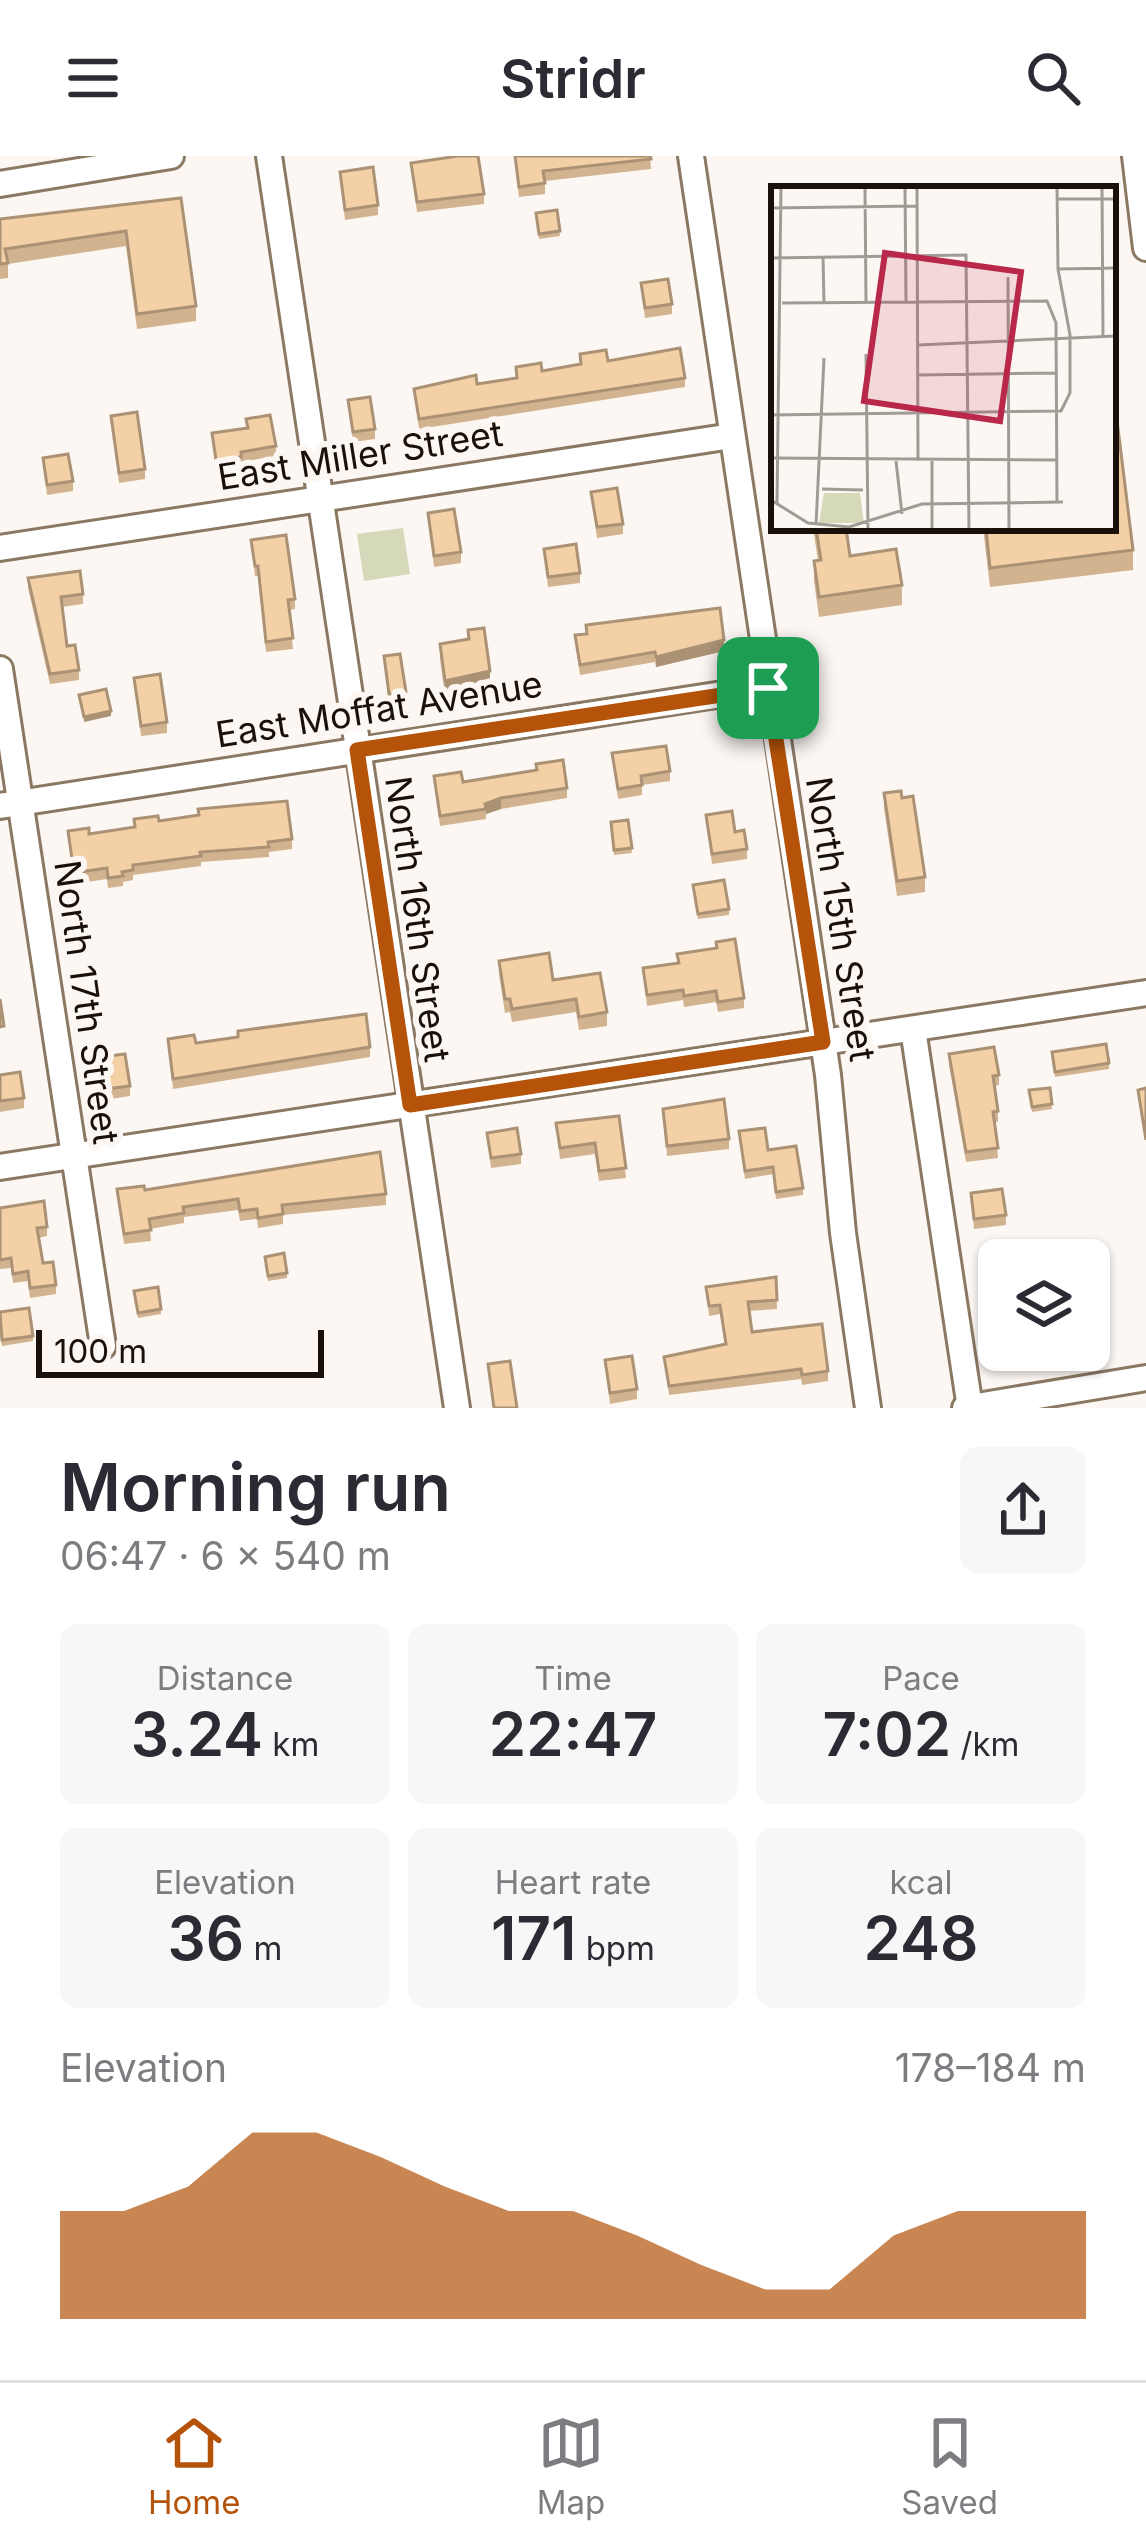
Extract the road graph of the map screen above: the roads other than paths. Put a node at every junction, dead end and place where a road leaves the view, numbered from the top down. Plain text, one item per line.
1 (171, 156) edge
2 (269, 156) edge
3 (691, 156) edge
4 (1135, 156) edge
5 (0, 184) edge
6 (1146, 248) edge
7 (732, 436) junction
8 (321, 500) junction
9 (0, 548) edge
10 (0, 669) edge
11 (768, 688) junction
12 (357, 750) junction
13 (10, 804) edge
14 (1146, 993) edge
15 (913, 1029) junction
16 (823, 1042) junction
17 (410, 1105) junction
18 (73, 1156) junction
19 (0, 1167) edge
20 (103, 1346) dead end
21 (1146, 1378) edge
22 (457, 1408) edge
23 (868, 1408) edge
24 (968, 1408) edge

1 - 5 street
2 - 8 street, North 16th Street
3 - 7 street, North 15th Street
4 - 6 street
7 - 8 street, East Miller Street
7 - 11 street, North 15th Street
8 - 9 street, East Miller Street
8 - 12 street, North 16th Street
10 - 13 street, North 17th Street
11 - 12 street, East Moffat Avenue
11 - 16 street, North 15th Street
12 - 13 street, East Moffat Avenue
12 - 17 street, North 16th Street
13 - 18 street, North 17th Street
14 - 15 street
15 - 16 street
15 - 24 street, North 15th Street
16 - 17 street
16 - 23 street, North 15th Street
17 - 18 street
17 - 22 street, North 16th Street
18 - 19 street
18 - 20 street, North 17th Street
21 - 24 street

